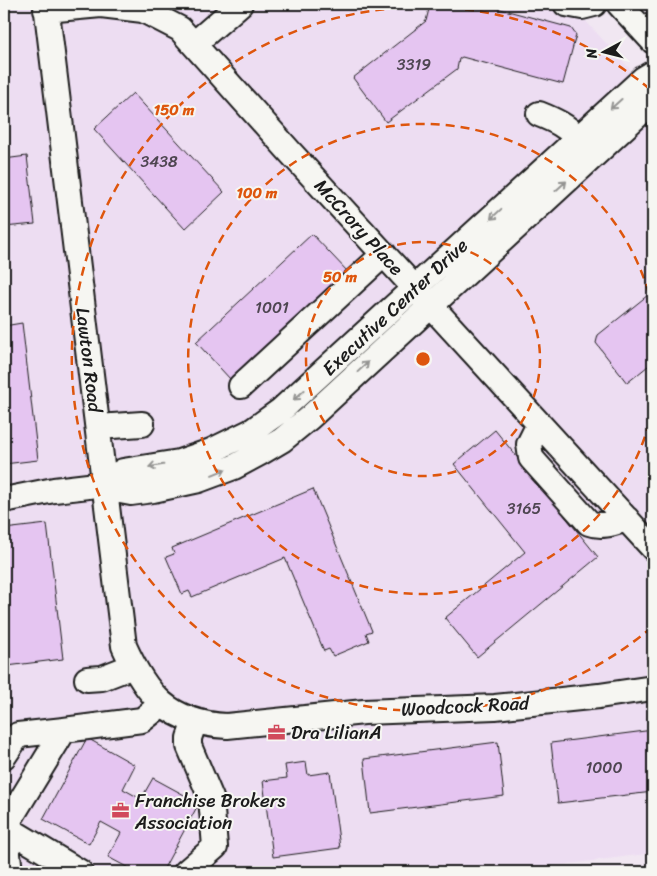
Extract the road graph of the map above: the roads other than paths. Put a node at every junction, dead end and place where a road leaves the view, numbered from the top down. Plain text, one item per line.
1 (240, 4) edge
2 (566, 4) edge
3 (594, 4) edge
4 (619, 4) edge
5 (46, 7) edge
6 (653, 41) edge
7 (194, 44) junction
8 (653, 73) edge
9 (653, 101) edge
10 (538, 114) dead end
11 (578, 138) junction
12 (384, 254) junction
13 (423, 297) junction
14 (240, 386) dead end
15 (142, 424) dead end
16 (98, 427) junction
17 (105, 484) junction
18 (4, 500) edge
19 (653, 548) edge
20 (133, 666) junction
21 (87, 679) dead end
22 (653, 688) edge
23 (162, 704) junction
24 (196, 721) junction
25 (64, 730) junction
26 (4, 756) edge
27 (4, 823) edge
28 (10, 872) edge
29 (80, 872) edge
30 (186, 872) edge

1 - 7 street
2 - 3 street
4 - 6 street
5 - 7 street, McCrory Place
5 - 16 street, Lawton Road
7 - 12 street, McCrory Place
8 -> 11 street, Executive Center Drive
13 -> 9 street, Executive Center Drive
10 - 11 street
11 -> 13 street, Executive Center Drive
12 - 13 street, McCrory Place
12 - 14 street
13 - 17 street, Executive Center Drive
13 - 19 street, McCrory Place
15 - 16 street
16 - 17 street, Lawton Road
17 - 18 street, Executive Center Drive
17 - 20 street, Lawton Road
20 - 21 street
20 - 23 street, Lawton Road
22 - 24 street, Woodcock Road
23 - 24 street, Woodcock Road
23 - 25 street
24 - 30 street
25 - 26 street
25 - 27 street
27 - 28 street
27 - 29 street

